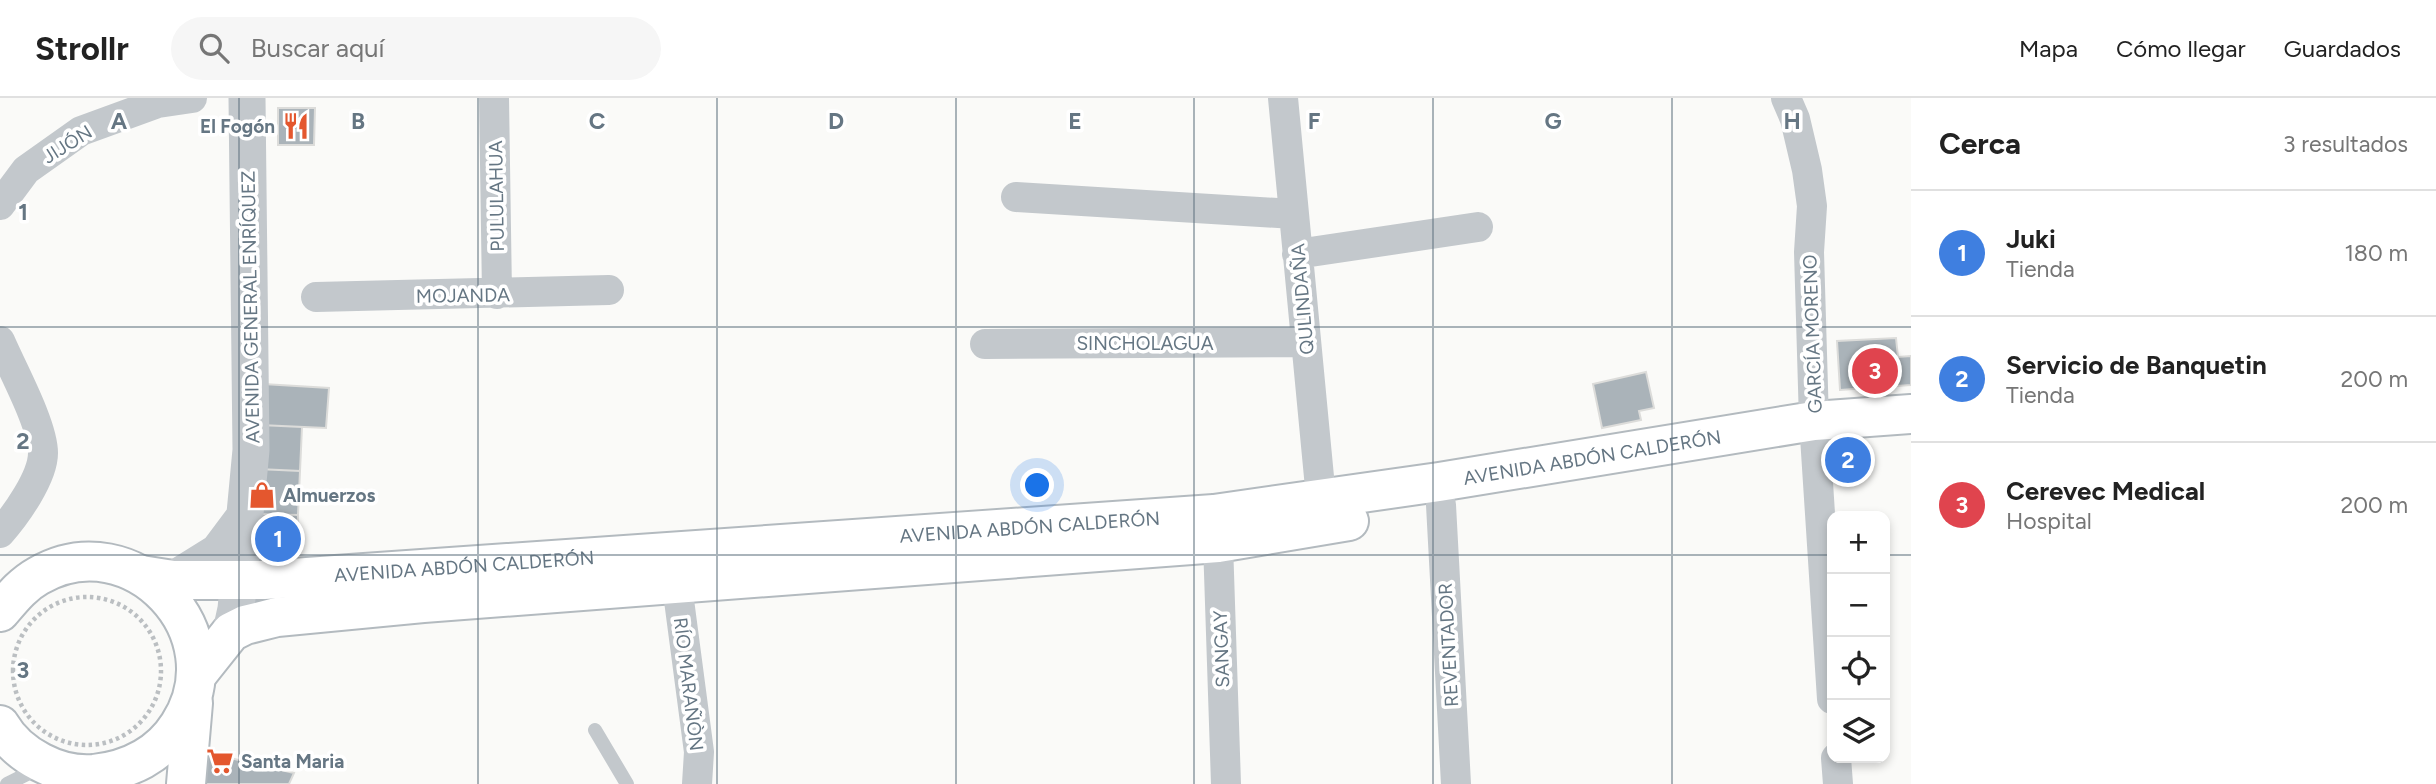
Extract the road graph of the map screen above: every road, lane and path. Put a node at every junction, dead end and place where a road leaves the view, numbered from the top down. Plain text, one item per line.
1 (191, 98) edge
2 (247, 98) edge
3 (494, 98) edge
4 (1283, 98) edge
5 (1786, 98) edge
6 (1016, 197) dead end
7 (0, 205) edge
8 (1294, 214) junction
9 (1478, 227) dead end
10 (1297, 254) junction
11 (609, 290) dead end
12 (497, 294) junction
13 (316, 297) dead end
14 (0, 341) edge
15 (1306, 342) junction
16 (985, 344) dead end
17 (1911, 414) edge
18 (1815, 431) junction
19 (1911, 436) edge
20 (1441, 505) junction
21 (1322, 512) junction
22 (245, 516) junction
23 (1216, 528) junction
24 (0, 533) edge
25 (157, 577) junction
26 (237, 582) junction
27 (677, 585) junction
28 (6, 599) edge
29 (231, 632) junction
30 (1828, 637) edge
31 (195, 683) junction
32 (595, 730) dead end
33 (114, 740) joint
34 (12, 753) edge
35 (1836, 763) edge
36 (186, 784) edge
37 (627, 784) edge
38 (698, 784) edge
39 (1226, 784) edge
40 (1456, 784) edge
41 (1838, 784) edge

1 - 7 street, JIJÓN
2 - 22 street, AVENIDA GENERAL ENRÍQUEZ
3 - 12 street, PULULAHUA
4 - 8 street, QULINDAÑA
5 - 18 street, GARCÍA MORENO
6 - 8 street
8 - 10 street, QULINDAÑA
9 - 10 street
10 - 15 street, QULINDAÑA
11 - 12 street, MOJANDA
12 - 13 street, MOJANDA
14 - 24 street
15 - 16 street, SINCHOLAGUA
15 - 21 street, QULINDAÑA
17 - 18 main road, AVENIDA ABDÓN CALDERÓN
18 - 19 main road, AVENIDA ABDÓN CALDERÓN
18 - 20 main road, AVENIDA ABDÓN CALDERÓN
18 - 21 main road, AVENIDA ABDÓN CALDERÓN
18 - 30 street, GARCÍA MORENO
20 - 21 main road, AVENIDA ABDÓN CALDERÓN
20 - 40 street, REVENTADOR
21 - 23 main road, AVENIDA ABDÓN CALDERÓN
22 - 25 street
22 - 26 street, AVENIDA GENERAL ENRÍQUEZ
23 - 26 main road, AVENIDA ABDÓN CALDERÓN
23 - 27 main road, AVENIDA ABDÓN CALDERÓN
23 - 39 street, SANGAY
25 - 26 main road, AVENIDA ABDÓN CALDERÓN
25 - 28 main road
25 - 31 main road
26 - 29 street, AVENIDA GENERAL ENRÍQUEZ
27 - 29 main road, AVENIDA ABDÓN CALDERÓN
27 - 38 street, RÍO MARAÑÒN
29 - 31 main road
31 - 34 main road
31 - 36 main road
32 - 37 lane
33 - 33 path
35 - 41 street

